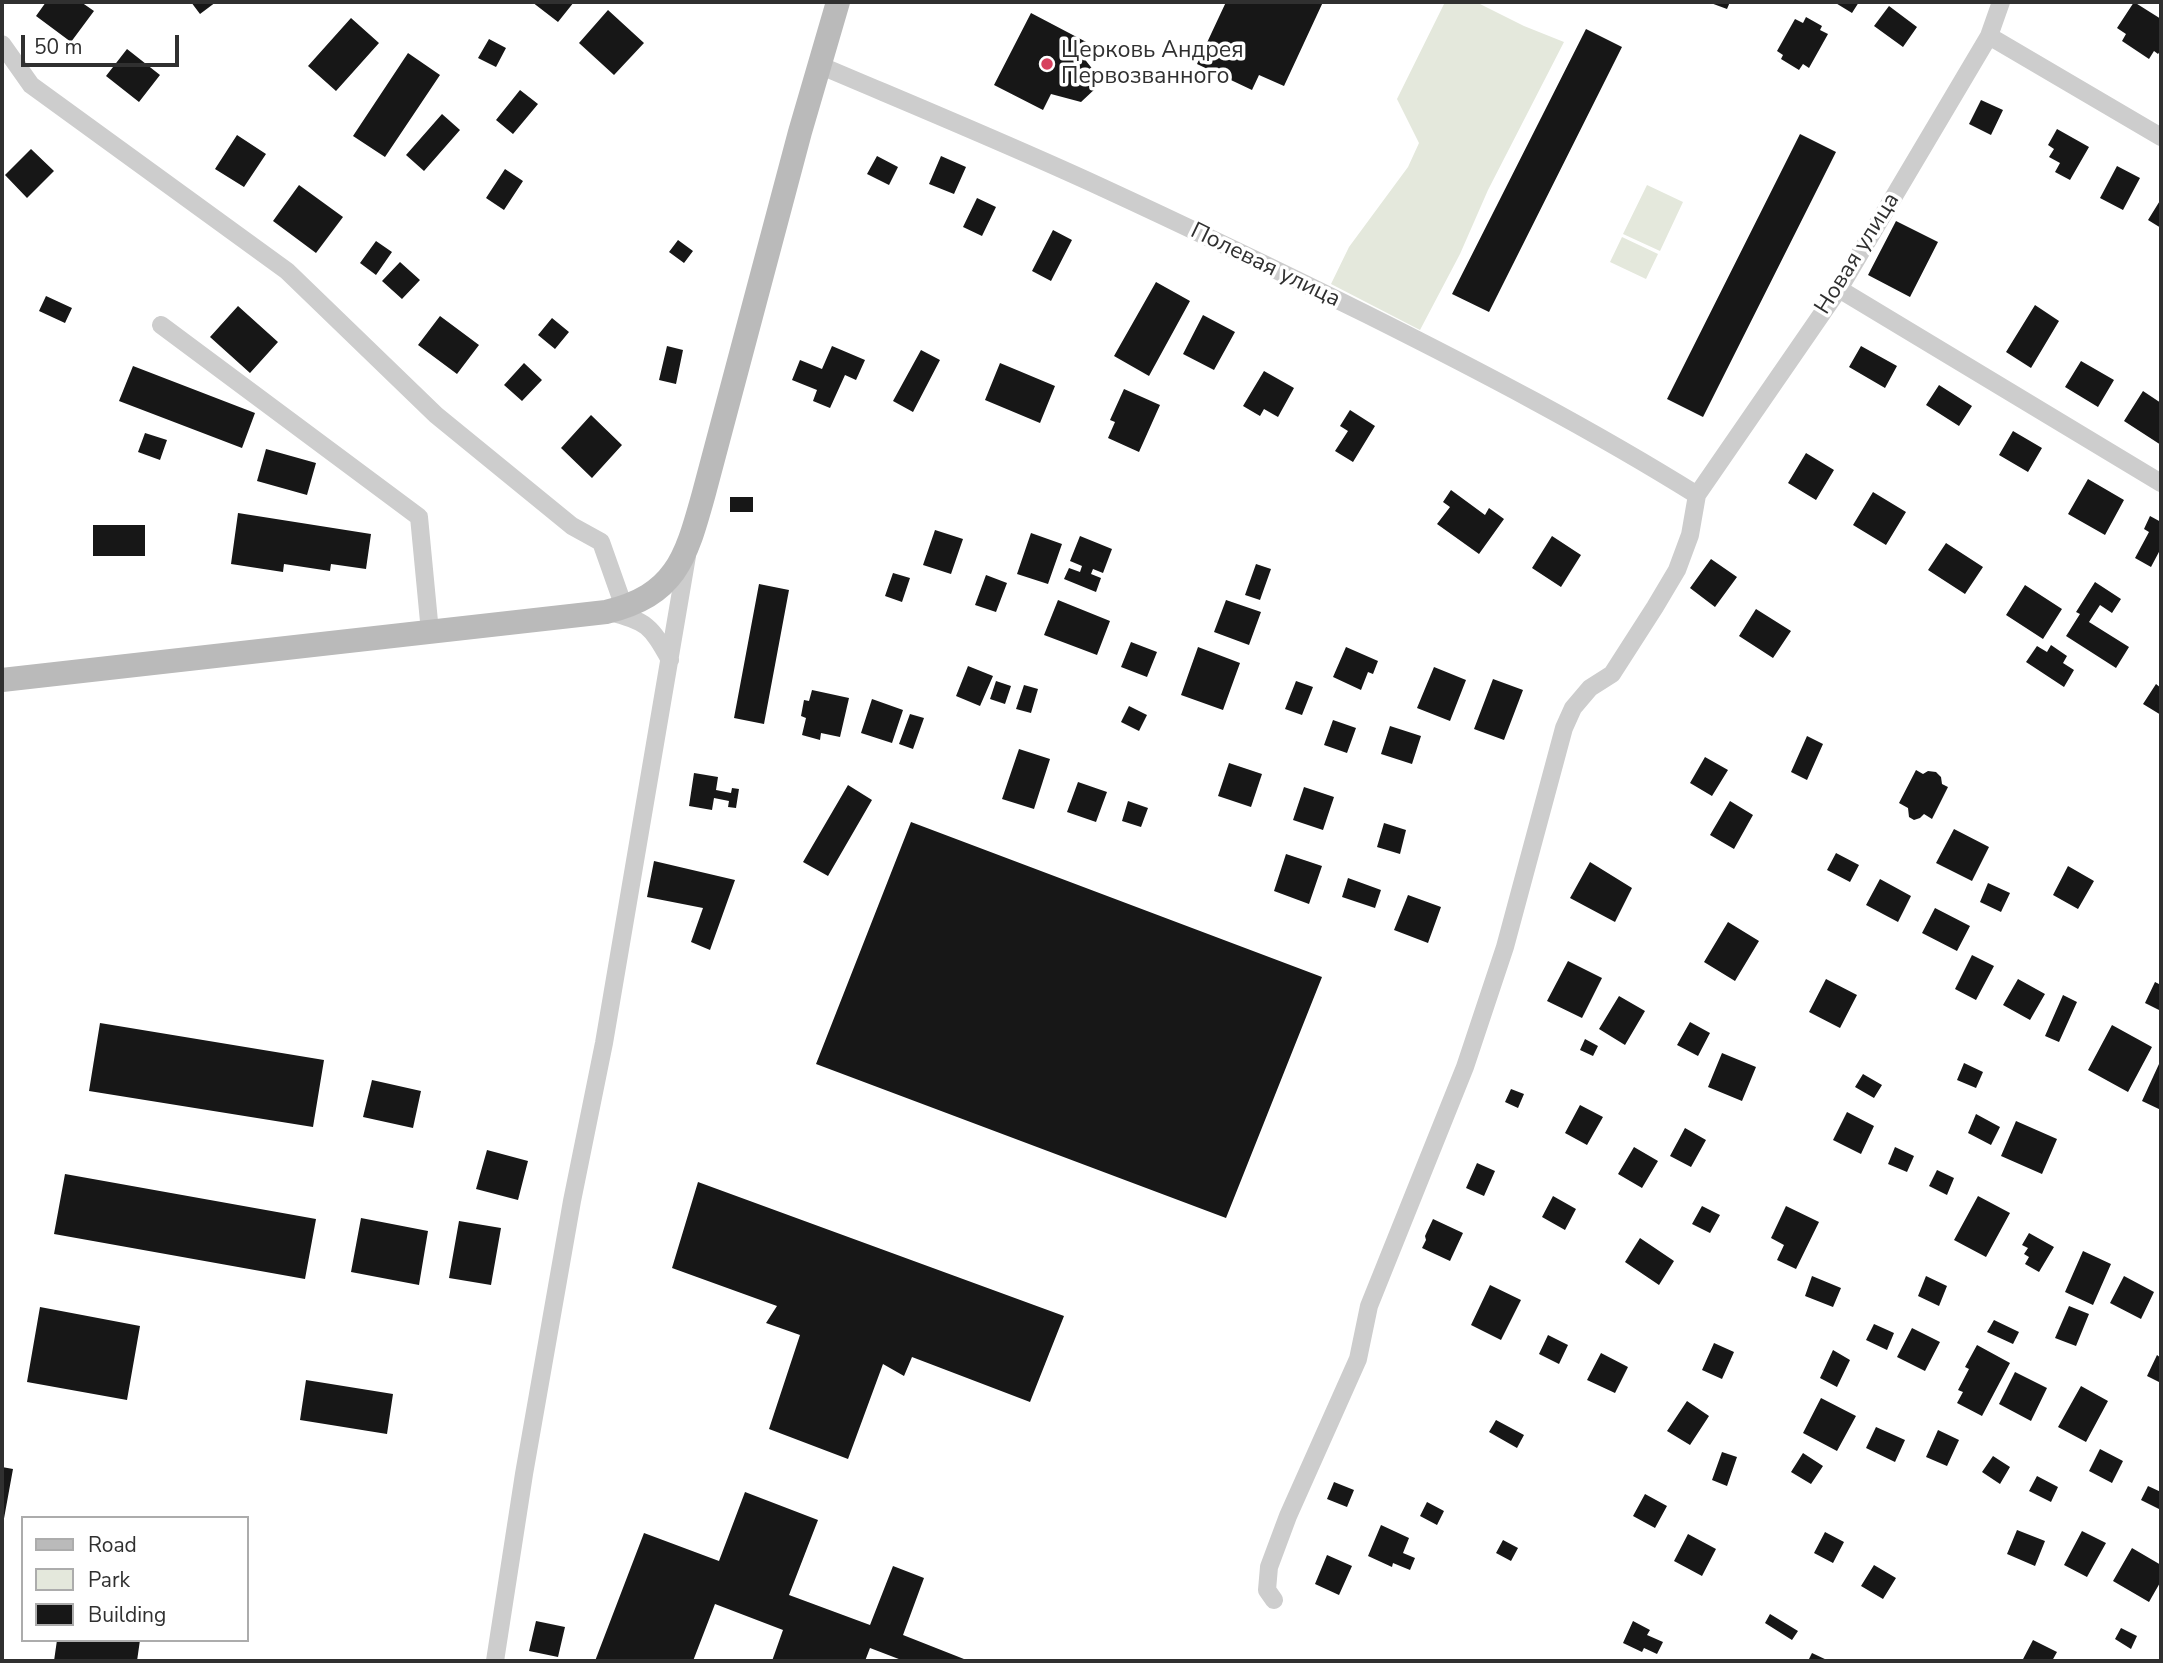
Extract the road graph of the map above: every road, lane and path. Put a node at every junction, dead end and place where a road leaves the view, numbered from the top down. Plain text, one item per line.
1 (838, 2) edge
2 (2001, 2) edge
3 (1989, 36) junction
4 (2, 44) edge
5 (819, 65) junction
6 (2161, 137) edge
7 (1839, 289) junction
8 (161, 325) dead end
9 (2161, 483) edge
10 (1697, 495) junction
11 (689, 546) junction
12 (615, 610) junction
13 (429, 632) junction
14 (670, 660) junction
15 (2, 680) edge
16 (1275, 1600) dead end
17 (495, 1661) edge

1 - 5 main road
2 - 3 street, Новая улица
3 - 6 street
3 - 7 street, Новая улица
4 - 12 street
5 - 10 street, Полевая улица
5 - 11 main road
7 - 9 street
7 - 10 street, Новая улица
8 - 13 street
10 - 16 street
11 - 12 main road
11 - 14 street
12 - 13 main road
12 - 14 street
13 - 15 main road
14 - 17 street

